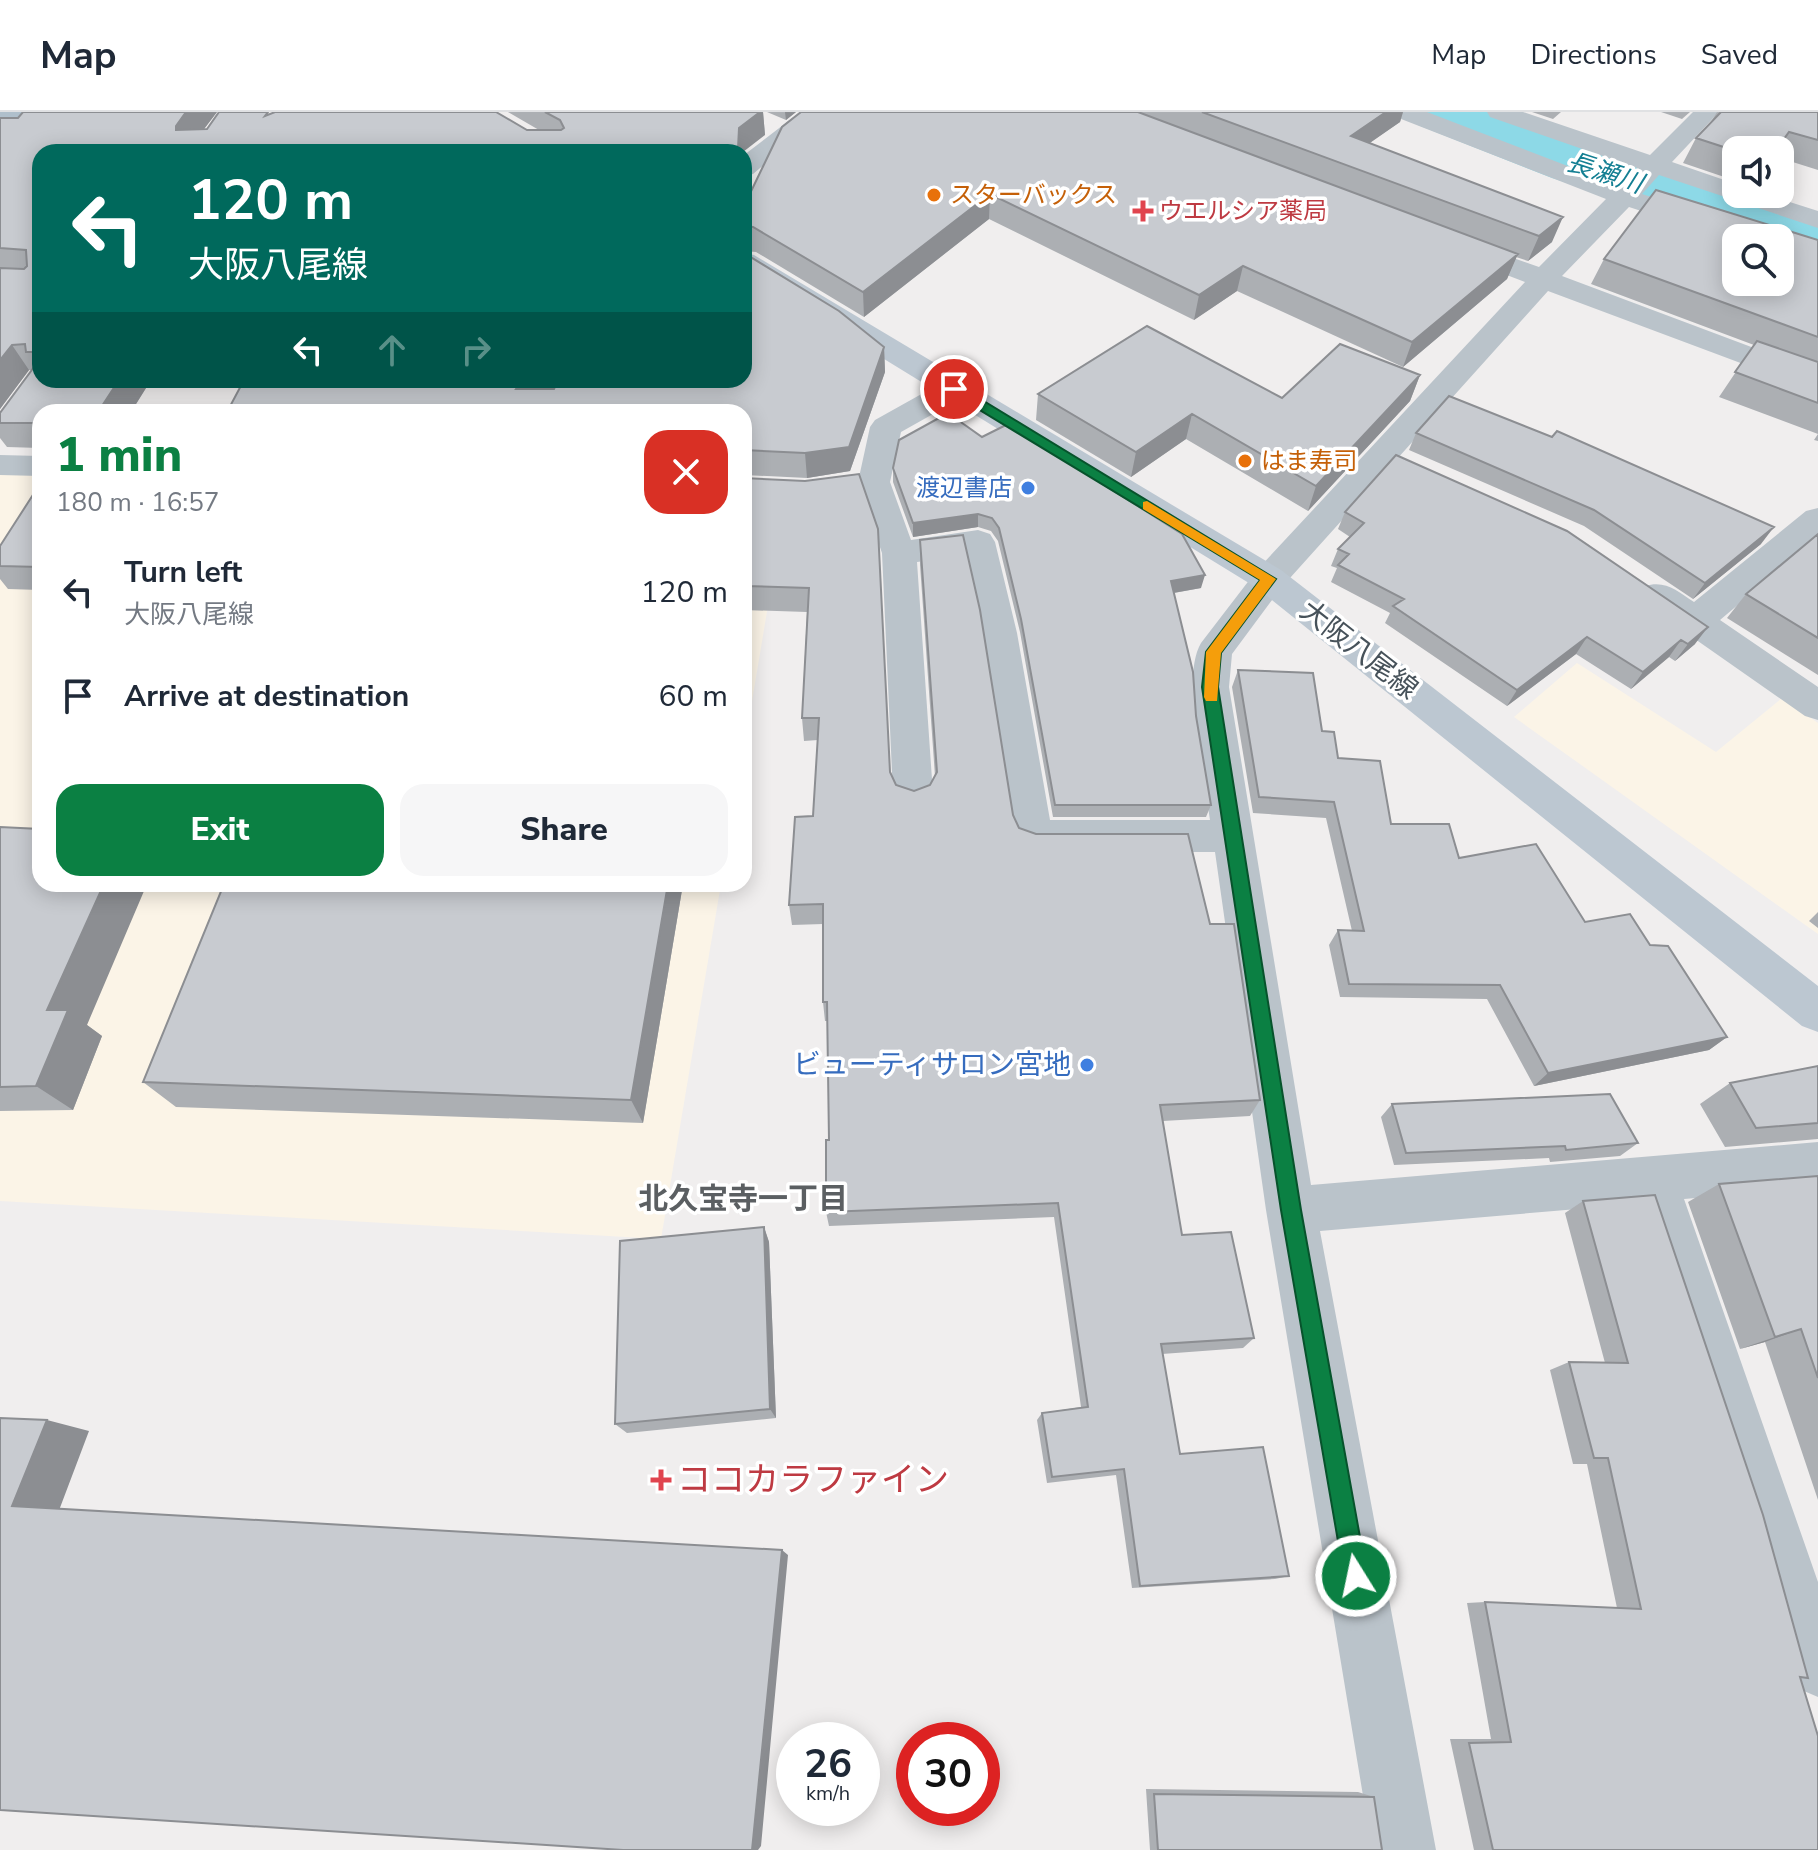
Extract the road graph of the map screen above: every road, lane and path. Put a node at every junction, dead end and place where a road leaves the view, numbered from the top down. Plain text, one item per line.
1 (26, 112) edge
2 (815, 112) edge
3 (1405, 112) edge
4 (1499, 112) edge
5 (1707, 112) edge
6 (0, 119) edge
7 (764, 122) dead end
8 (789, 133) junction
9 (752, 162) edge
10 (1639, 183) junction
11 (1722, 192) edge
12 (1781, 208) edge
13 (1818, 220) edge
14 (1723, 224) edge
15 (1425, 234) edge
16 (752, 266) edge
17 (1543, 279) junction
18 (1818, 383) edge
19 (954, 389) junction
20 (0, 465) edge
21 (32, 466) edge
22 (1818, 519) edge
23 (899, 553) junction
24 (1269, 579) junction
25 (1636, 579) edge
26 (1695, 621) junction
27 (1818, 706) edge
28 (913, 794) edge
29 (1233, 836) junction
30 (1818, 1012) edge
31 (1818, 1165) edge
32 (1653, 1179) junction
33 (1291, 1210) junction
34 (1818, 1667) edge
35 (1404, 1850) edge

1 - 6 main road
2 - 8 street
3 - 10 street
4 - 10 street
5 - 10 street
7 - 8 street
8 - 9 street
10 - 11 street
10 - 14 street
10 - 17 street
12 - 13 street
15 - 17 street
16 - 19 main road, 大阪八尾線
17 - 18 street
17 - 24 street
19 - 23 street
19 - 24 main road, 大阪八尾線
20 - 21 street
22 - 26 street
23 - 28 street
23 - 29 street
24 - 29 street
24 - 30 main road, 大阪八尾線
25 - 26 street
26 - 27 street
29 - 33 street
31 - 32 street
32 - 33 street
32 - 34 street
33 - 35 street

